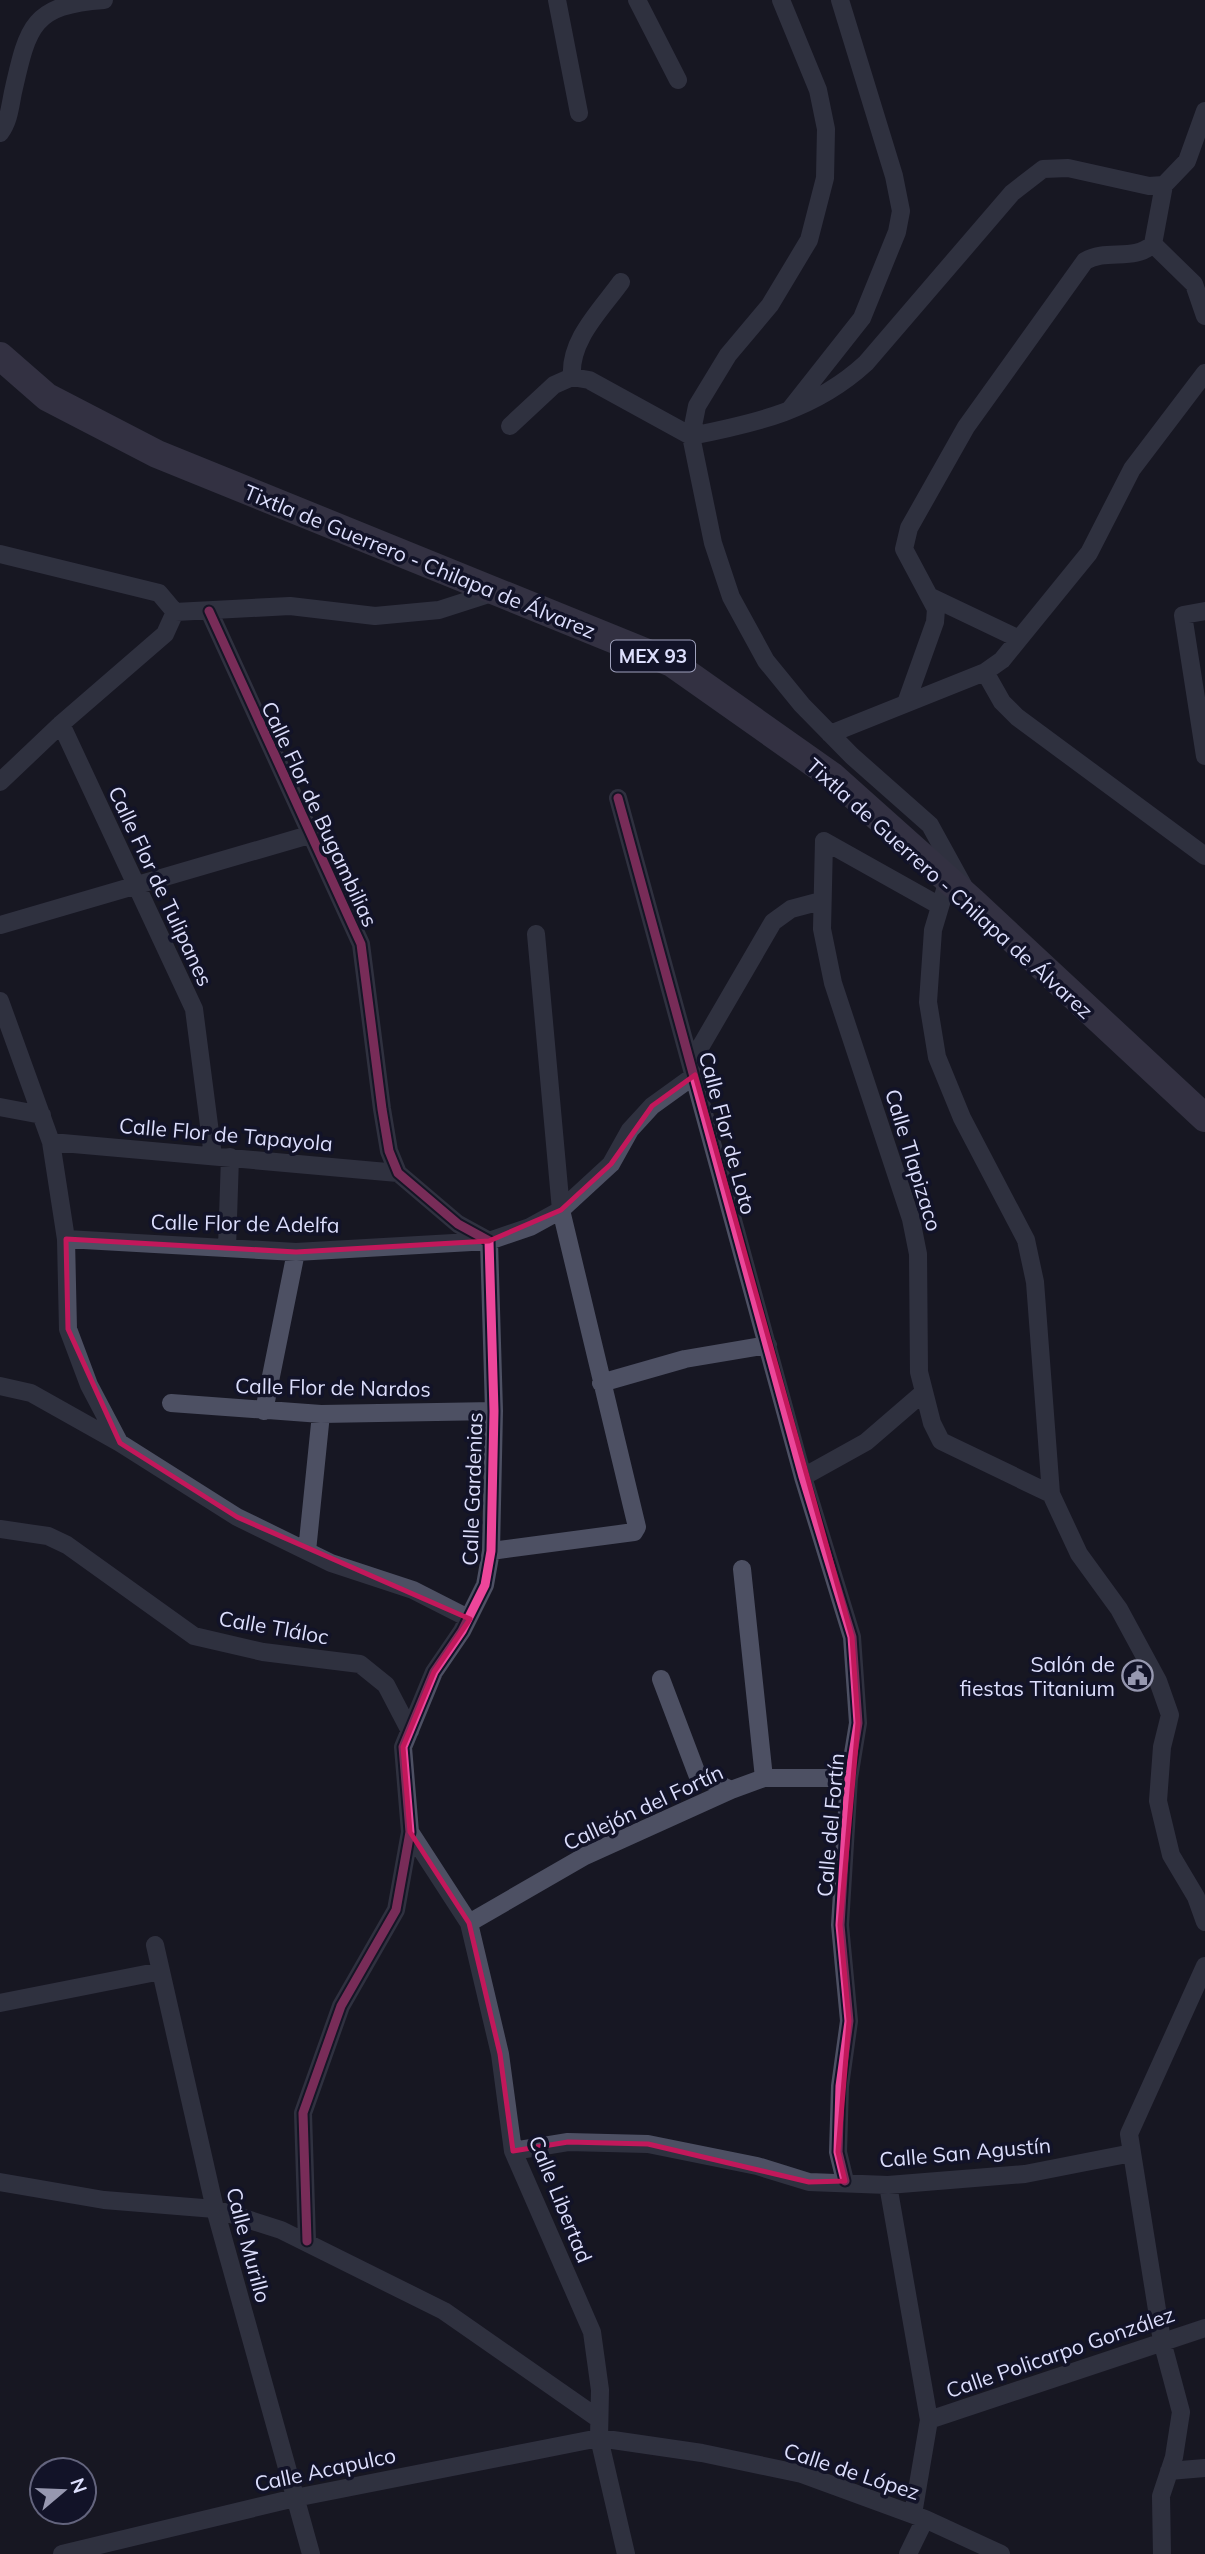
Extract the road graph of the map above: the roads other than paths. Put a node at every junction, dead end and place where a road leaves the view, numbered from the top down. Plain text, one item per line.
1 (104, 0) edge
2 (557, 0) edge
3 (637, 0) edge
4 (781, 0) edge
5 (840, 0) edge
6 (678, 80) dead end
7 (1205, 111) edge
8 (579, 113) dead end
9 (0, 133) edge
10 (1168, 181) junction
11 (1153, 244) junction
12 (621, 282) dead end
13 (1205, 316) edge
14 (0, 356) edge
15 (1205, 373) edge
16 (572, 377) junction
17 (788, 411) junction
18 (510, 426) dead end
19 (691, 436) junction
20 (0, 554) edge
21 (495, 592) junction
22 (929, 596) junction
23 (209, 611) junction
24 (1205, 611) edge
25 (175, 612) junction
26 (1019, 639) junction
27 (985, 671) junction
28 (906, 703) junction
29 (61, 724) junction
30 (830, 734) junction
31 (852, 756) junction
32 (1205, 756) edge
33 (832, 776) junction
34 (0, 782) edge
35 (618, 798) dead end
36 (309, 835) junction
37 (1205, 856) edge
38 (135, 886) junction
39 (944, 893) junction
40 (821, 901) junction
41 (973, 902) junction
42 (0, 925) edge
43 (536, 934) dead end
44 (0, 1001) edge
45 (693, 1069) junction
46 (0, 1107) edge
47 (42, 1115) junction
48 (1205, 1118) edge
49 (51, 1142) junction
50 (222, 1156) junction
51 (398, 1173) junction
52 (561, 1210) junction
53 (66, 1239) junction
54 (489, 1241) junction
55 (227, 1248) junction
56 (296, 1252) junction
57 (768, 1345) junction
58 (601, 1383) junction
59 (0, 1386) edge
60 (924, 1392) junction
61 (171, 1403) dead end
62 (264, 1411) junction
63 (494, 1411) junction
64 (321, 1414) junction
65 (120, 1443) junction
66 (803, 1477) junction
67 (1051, 1494) junction
68 (0, 1529) edge
69 (307, 1551) junction
70 (491, 1551) junction
71 (742, 1569) dead end
72 (468, 1618) junction
73 (661, 1679) dead end
74 (410, 1731) junction
75 (764, 1778) junction
76 (849, 1778) junction
77 (731, 1790) junction
78 (410, 1832) junction
79 (1205, 1922) edge
80 (469, 1923) junction
81 (155, 1945) dead end
82 (1205, 1966) edge
83 (161, 1971) junction
84 (0, 2003) edge
85 (513, 2151) junction
86 (1132, 2153) junction
87 (845, 2181) junction
88 (0, 2182) edge
89 (888, 2185) junction
90 (215, 2208) junction
91 (307, 2241) junction
92 (1205, 2328) edge
93 (1162, 2341) junction
94 (599, 2419) junction
95 (929, 2420) junction
96 (600, 2438) junction
97 (1205, 2468) edge
98 (1169, 2471) junction
99 (295, 2497) junction
100 (919, 2517) junction
101 (998, 2553) edge
102 (62, 2554) edge
103 (310, 2554) edge
104 (626, 2554) edge
105 (908, 2554) edge
106 (1162, 2554) edge

1 - 9 street
2 - 8 street
3 - 6 street
4 - 19 street
5 - 17 street
7 - 10 street
10 - 11 street
10 - 17 street
11 - 13 street
11 - 22 street
12 - 16 street
14 - 21 main road, Tixtla de Guerrero - Chilapa de Álvarez / MEX 93
15 - 26 street
16 - 18 street
16 - 19 street
17 - 19 street
19 - 30 street
20 - 25 street
21 - 23 street
21 - 33 main road, Tixtla de Guerrero - Chilapa de Álvarez / MEX 93
22 - 26 street
22 - 28 street
23 - 25 street
23 - 36 street, Calle Flor de Bugambilias
24 - 32 street
25 - 29 street
26 - 27 street
27 - 28 street
27 - 37 street
28 - 30 street
29 - 34 street
29 - 38 street, Calle Flor de Tulipanes
30 - 31 street
31 - 33 street
31 - 41 street
33 - 39 main road, Tixtla de Guerrero - Chilapa de Álvarez / MEX 93
35 - 45 street, Calle Flor de Loto
36 - 38 street
36 - 51 street, Calle Flor de Bugambilias
38 - 42 street
38 - 50 street, Calle Flor de Tulipanes
39 - 40 street, Calle Tlapizaco
39 - 41 main road, Tixtla de Guerrero - Chilapa de Álvarez / MEX 93
39 - 67 street
40 - 45 street, Calle Flor de Adelfa
40 - 60 street, Calle Tlapizaco
41 - 48 main road, Tixtla de Guerrero - Chilapa de Álvarez / MEX 93
43 - 52 street
44 - 47 street
45 - 52 street, Calle Flor de Adelfa
45 - 57 street, Calle Flor de Loto
46 - 47 street
47 - 49 street
49 - 50 street, Calle Flor de Tapayola
49 - 53 street
50 - 51 street, Calle Flor de Tapayola
50 - 55 street, Calle Flor de Tulipanes
51 - 54 street
52 - 54 street, Calle Flor de Adelfa
52 - 58 street
53 - 55 street, Calle Flor de Adelfa
53 - 65 street
54 - 56 street, Calle Flor de Adelfa
54 - 63 street, Calle Gardenias
55 - 56 street, Calle Flor de Adelfa
56 - 62 street
57 - 58 street
57 - 66 street, Calle Flor de Loto
58 - 70 street
59 - 65 street
60 - 66 street
60 - 67 street, Calle Tlapizaco
61 - 62 street, Calle Flor de Nardos
62 - 64 street, Calle Flor de Nardos
63 - 64 street, Calle Flor de Nardos
63 - 70 street, Calle Gardenias
64 - 69 street
65 - 69 street
66 - 76 street, Calle del Fortín
67 - 79 street
68 - 74 street, Calle Tláloc
69 - 72 street
70 - 72 street, Calle Gardenias
71 - 75 street
72 - 74 street, Calle Gardenias
73 - 77 street
74 - 78 street, Calle Gardenias
75 - 76 street, Callejón del Fortín
75 - 77 street, Callejón del Fortín
76 - 87 street, Calle del Fortín
77 - 80 street, Callejón del Fortín
78 - 80 street, Calle Libertad
78 - 91 street, Calle Gardenias
80 - 85 street, Calle Libertad
81 - 83 street, Calle Murillo
82 - 86 street
83 - 84 street
83 - 90 street, Calle Murillo
85 - 87 street, Calle San Agustín
85 - 94 street, Calle Libertad
86 - 89 street, Calle San Agustín
86 - 93 street
87 - 89 street, Calle San Agustín
88 - 90 street
89 - 95 street
90 - 91 street
90 - 99 street, Calle Murillo
91 - 94 street
92 - 93 street, Calle Policarpo González
93 - 95 street, Calle Policarpo González
93 - 98 street
94 - 96 street, Calle Libertad
95 - 100 street
96 - 99 street, Calle Acapulco
96 - 100 street, Calle de López
96 - 104 street, Calle Libertad
97 - 98 street
98 - 106 street
99 - 102 street, Calle Acapulco
99 - 103 street, Calle Murillo
100 - 101 street, Calle de López
100 - 105 street

